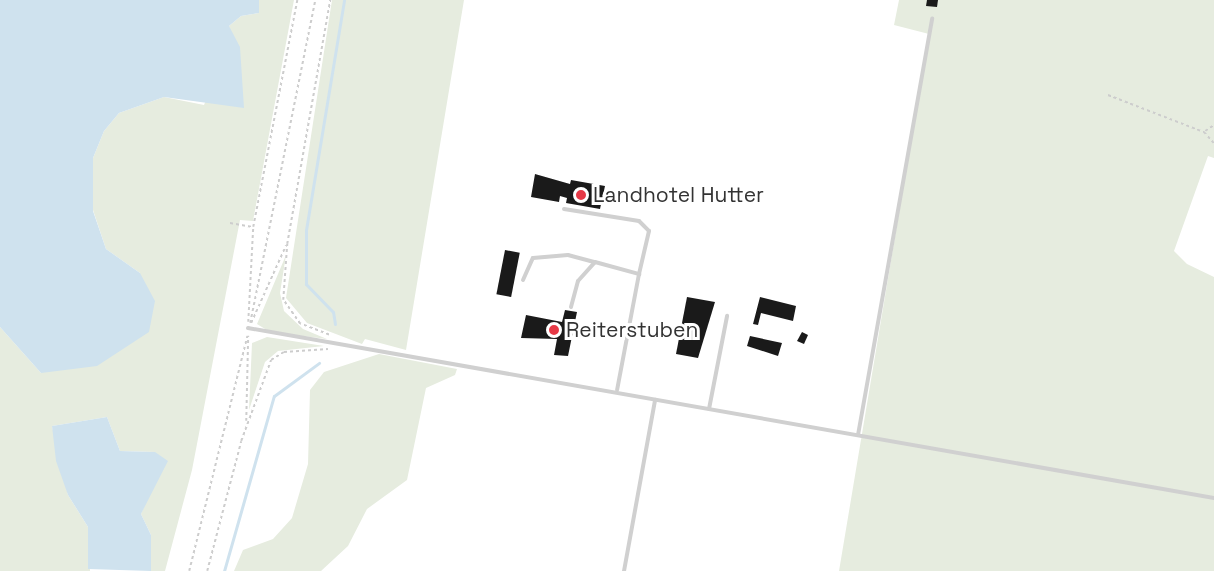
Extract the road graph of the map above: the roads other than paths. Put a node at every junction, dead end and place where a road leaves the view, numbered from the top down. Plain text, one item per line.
1 (933, 19) dead end
2 (564, 209) dead end
3 (595, 262) junction
4 (639, 274) junction
5 (523, 280) dead end
6 (570, 307) dead end
7 (727, 316) dead end
8 (248, 328) road end
9 (617, 390) junction
10 (655, 400) junction
11 (709, 410) junction
12 (858, 435) junction
13 (1214, 498) edge
14 (624, 571) edge

1 - 12 lane
2 - 4 lane
3 - 4 lane
3 - 5 lane
3 - 6 lane
4 - 9 lane
7 - 11 lane
8 - 9 lane
9 - 10 lane
10 - 11 lane
10 - 14 lane
11 - 12 lane
12 - 13 lane

